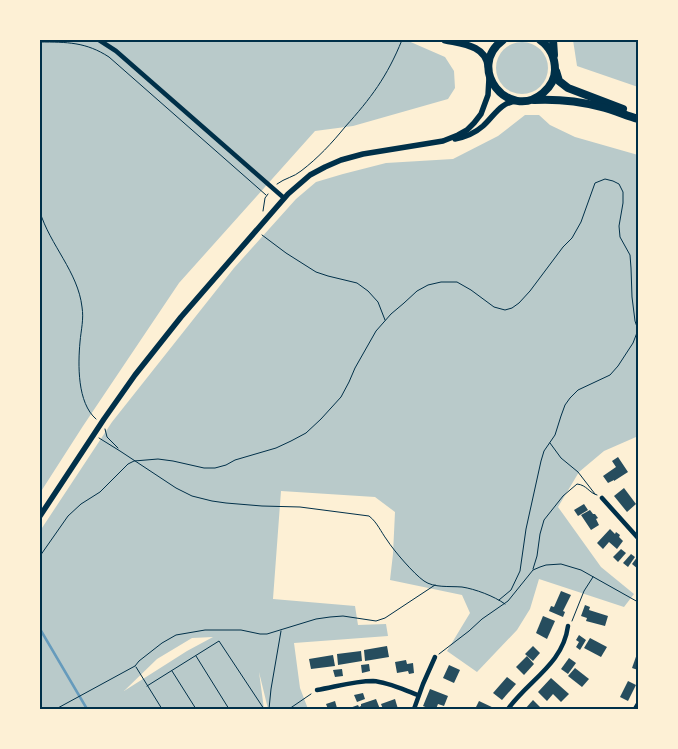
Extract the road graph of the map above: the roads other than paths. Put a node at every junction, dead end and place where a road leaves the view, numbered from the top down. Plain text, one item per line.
1 (99, 40) edge
2 (445, 40) edge
3 (504, 40) edge
4 (540, 40) edge
5 (553, 40) edge
6 (555, 65) junction
7 (489, 71) junction
8 (522, 101) junction
9 (638, 118) edge
10 (448, 139) junction
11 (284, 198) junction
12 (602, 498) road end
13 (40, 516) edge
14 (638, 538) edge
15 (568, 626) road end
16 (435, 657) road end
17 (317, 690) road end
18 (418, 696) junction
19 (638, 704) edge
20 (414, 709) edge
21 (508, 709) edge
22 (635, 709) edge

1 - 11 street
2 - 7 main road
3 - 7 highway
4 - 6 highway
5 - 6 highway
6 - 8 highway
6 - 9 highway
7 - 8 highway
7 - 10 street
8 - 9 highway
8 - 10 street
10 - 11 street
11 - 13 street
12 - 14 street
15 - 21 street
16 - 18 street
17 - 18 street
18 - 20 street
19 - 22 street

